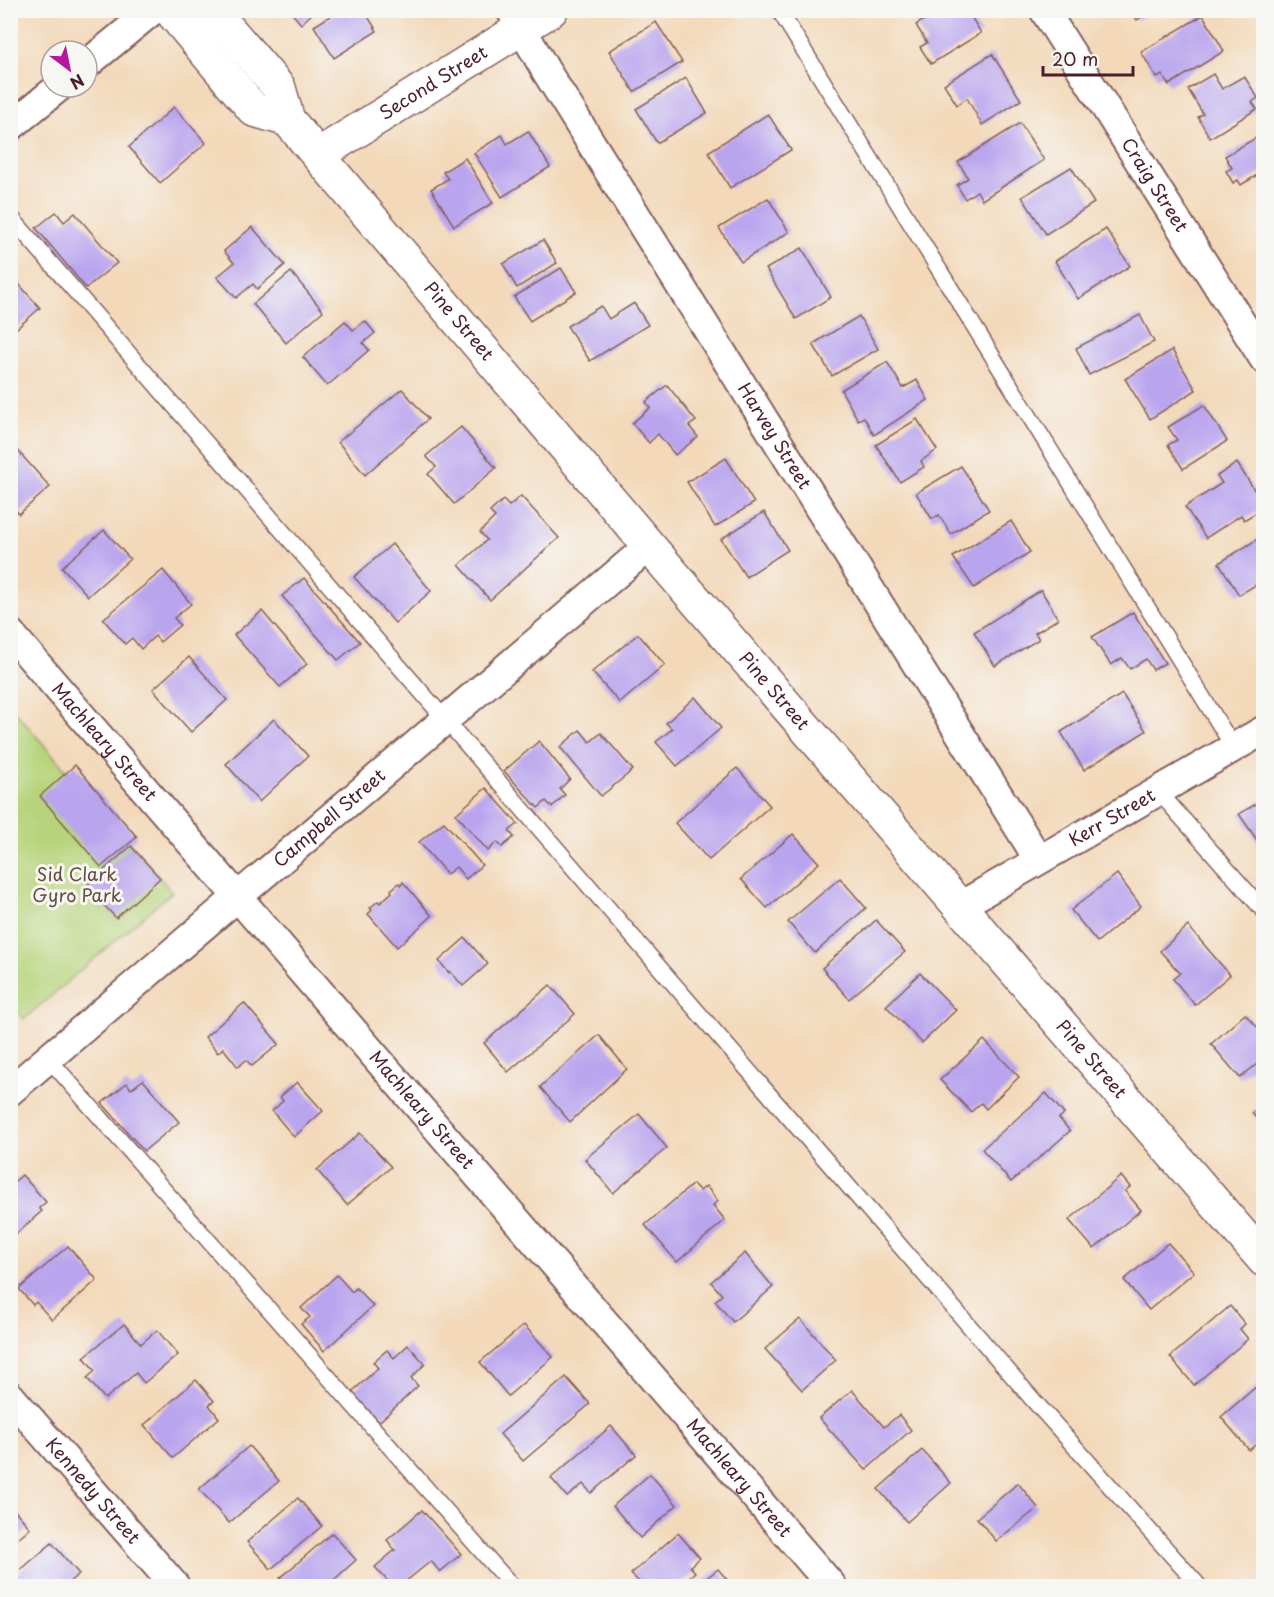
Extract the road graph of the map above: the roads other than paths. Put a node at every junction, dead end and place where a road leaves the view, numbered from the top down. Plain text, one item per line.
1 (153, 10) edge
2 (170, 10) edge
3 (212, 10) edge
4 (551, 10) edge
5 (779, 10) edge
6 (1044, 10) edge
7 (517, 20) edge
8 (99, 54) edge
9 (44, 99) edge
10 (288, 120) junction
11 (10, 127) edge
12 (318, 155) junction
13 (10, 216) edge
14 (1263, 359) edge
15 (649, 546) junction
16 (10, 633) edge
17 (446, 719) junction
18 (1263, 730) edge
19 (1234, 748) junction
20 (1158, 791) junction
21 (1039, 861) junction
22 (237, 897) junction
23 (960, 906) junction
24 (1263, 910) edge
25 (48, 1058) junction
26 (10, 1091) edge
27 (1263, 1260) edge
28 (10, 1396) edge
29 (175, 1587) edge
30 (512, 1587) edge
31 (832, 1587) edge
32 (1199, 1587) edge

1 - 8 street
2 - 10 street
3 - 10 street, Pine Street
4 - 7 street, Second Street
5 - 19 lane
6 - 14 street, Craig Street
7 - 12 street, Second Street
7 - 21 street, Harvey Street
9 - 11 street
10 - 12 street, Pine Street
12 - 15 street, Pine Street
13 - 17 lane
15 - 17 street, Campbell Street
15 - 23 street, Pine Street
16 - 22 street, Machleary Street
17 - 22 street, Campbell Street
17 - 32 lane
18 - 19 street, Kerr Street
19 - 20 street, Kerr Street
20 - 21 street, Kerr Street
20 - 24 lane
21 - 23 street, Kerr Street
22 - 25 street, Campbell Street
22 - 31 street, Machleary Street
23 - 27 street, Pine Street
25 - 26 street, Campbell Street
25 - 30 lane
28 - 29 street, Kennedy Street

